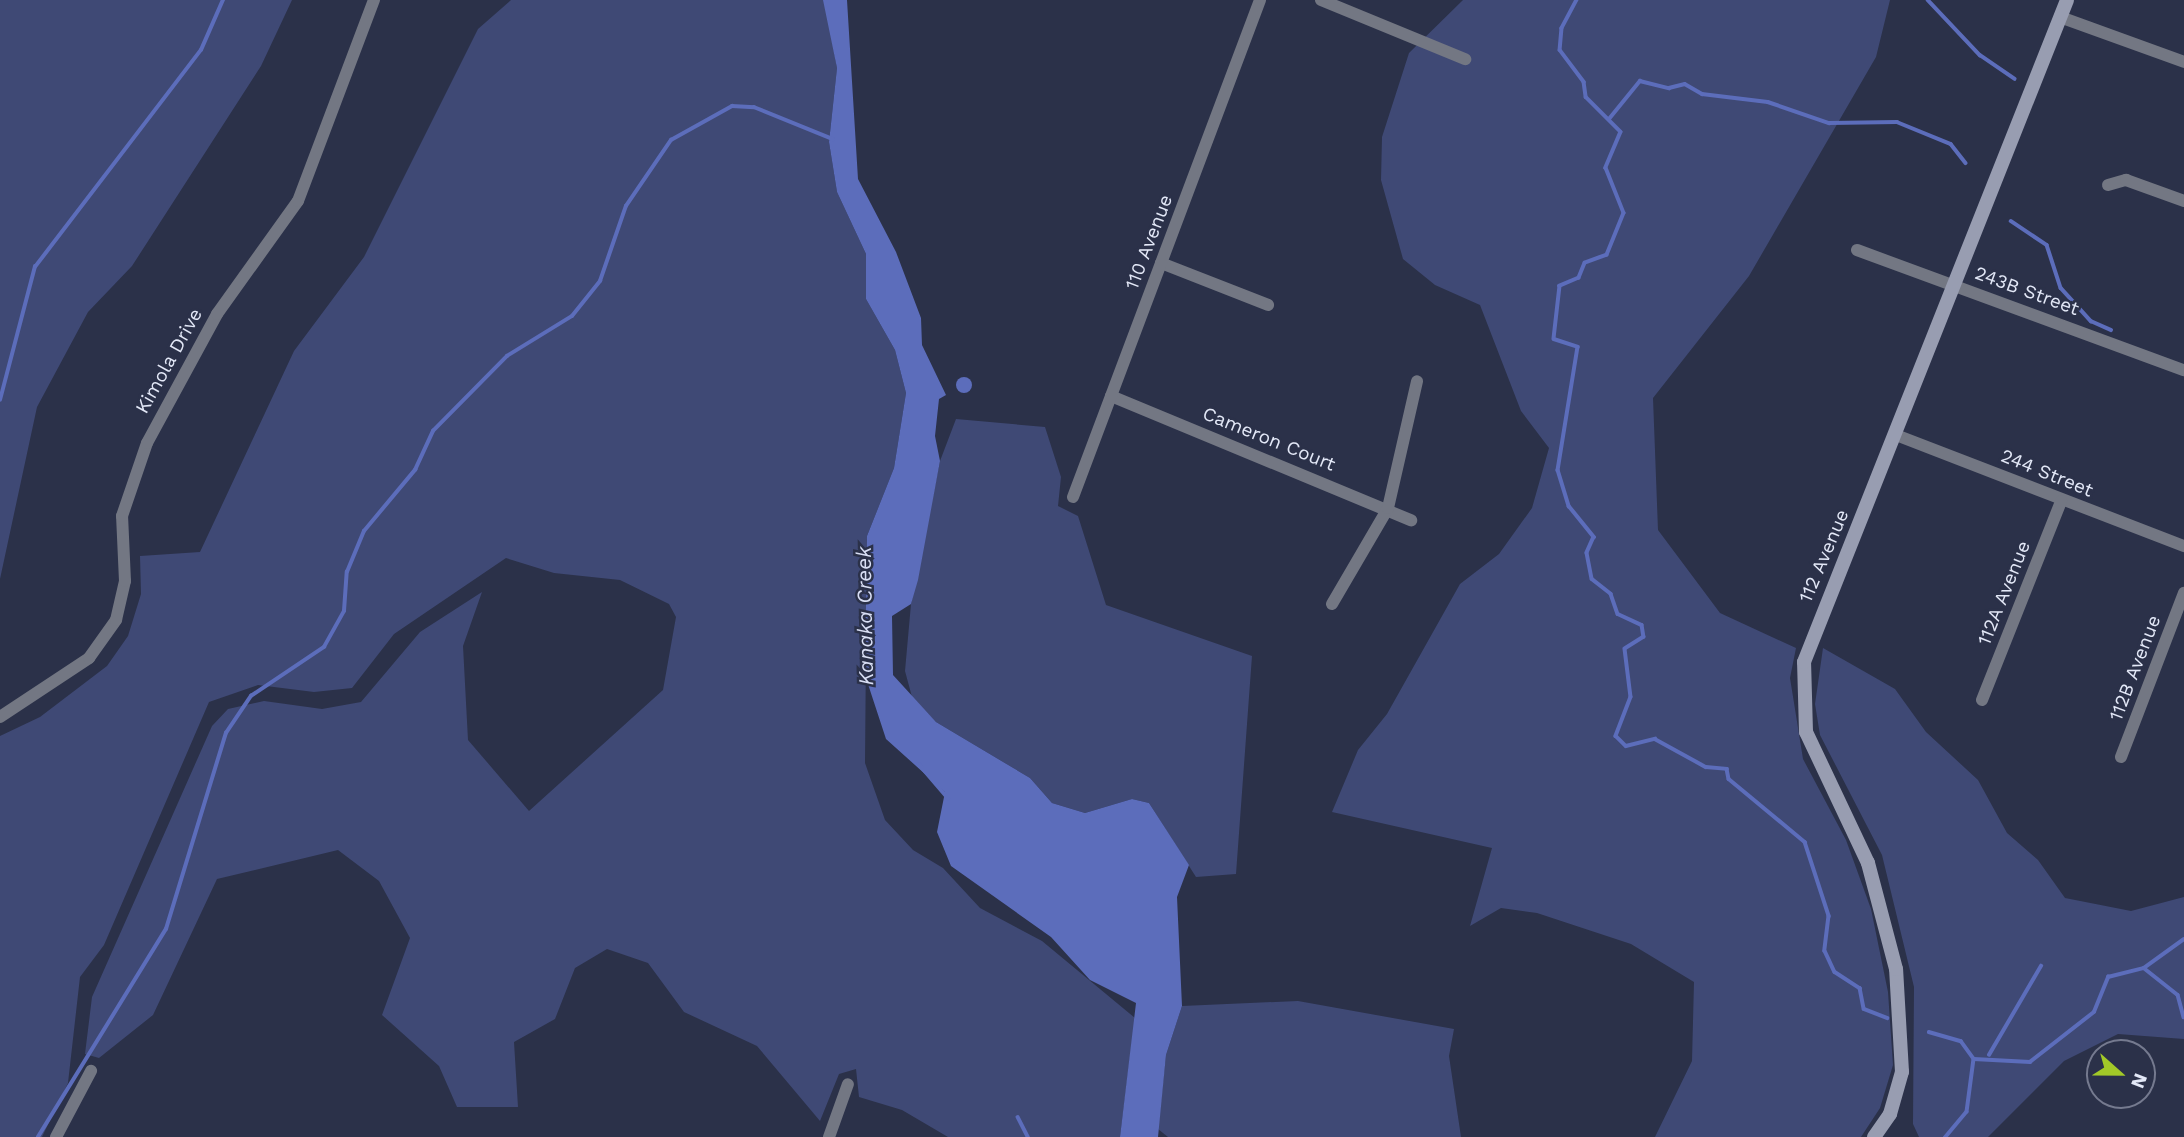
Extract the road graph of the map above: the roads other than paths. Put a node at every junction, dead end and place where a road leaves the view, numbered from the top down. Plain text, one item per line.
1 (374, 0) edge
2 (1260, 0) edge
3 (1321, 0) edge
4 (2067, 0) edge
5 (2060, 17) junction
6 (1465, 59) dead end
7 (2184, 62) edge
8 (2108, 185) dead end
9 (2184, 201) edge
10 (1857, 250) dead end
11 (1161, 263) junction
12 (1953, 284) junction
13 (1268, 305) dead end
14 (2184, 370) edge
15 (1417, 381) dead end
16 (1111, 396) junction
17 (1896, 435) junction
18 (1073, 497) dead end
19 (2062, 501) junction
20 (1388, 508) junction
21 (1411, 520) dead end
22 (2184, 545) edge
23 (2184, 593) edge
24 (1332, 604) dead end
25 (1982, 700) dead end
26 (0, 717) edge
27 (2121, 757) dead end
28 (92, 1071) dead end
29 (848, 1084) dead end
30 (56, 1137) edge
31 (829, 1137) edge
32 (1874, 1137) edge

1 - 26 street, Kimola Drive
2 - 11 street, 110 Avenue
3 - 6 street
4 - 5 main road, 112 Avenue
5 - 7 street
5 - 12 main road, 112 Avenue
8 - 9 street
10 - 12 street, 243B Street
11 - 13 street
11 - 16 street, 110 Avenue
12 - 14 street, 243B Street
12 - 17 main road, 112 Avenue
15 - 20 street
16 - 18 street, 110 Avenue
16 - 20 street, Cameron Court
17 - 19 street, 244 Street
17 - 32 main road, 112 Avenue
19 - 22 street, 244 Street
19 - 25 street, 112A Avenue
20 - 21 street, Cameron Court
20 - 24 street
23 - 27 street, 112B Avenue
28 - 30 street
29 - 31 street

